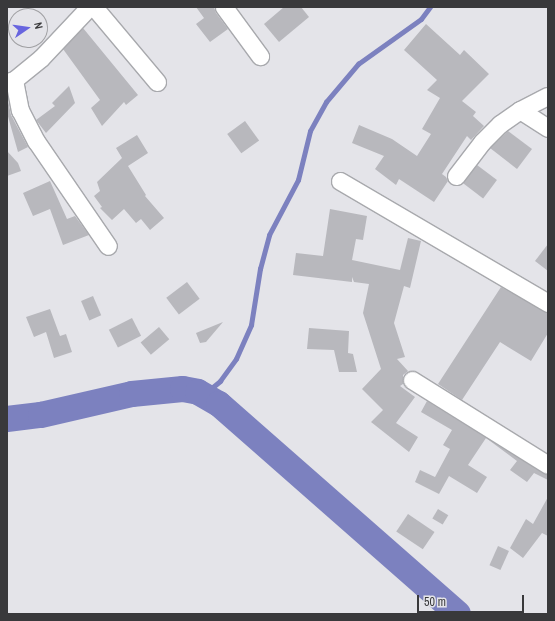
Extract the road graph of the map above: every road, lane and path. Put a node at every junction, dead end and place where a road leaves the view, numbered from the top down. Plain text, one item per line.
1 (89, 7) edge
2 (94, 7) edge
3 (224, 7) edge
4 (260, 56) dead end
5 (10, 81) edge
6 (157, 82) dead end
7 (548, 96) edge
8 (520, 110) junction
9 (548, 128) edge
10 (456, 176) dead end
11 (340, 181) dead end
12 (108, 246) dead end
13 (548, 303) edge
14 (412, 380) dead end
15 (548, 465) edge

1 - 5 street
2 - 6 street
3 - 4 street
5 - 12 street
7 - 8 street
8 - 9 street
8 - 10 street
11 - 13 street
14 - 15 street

